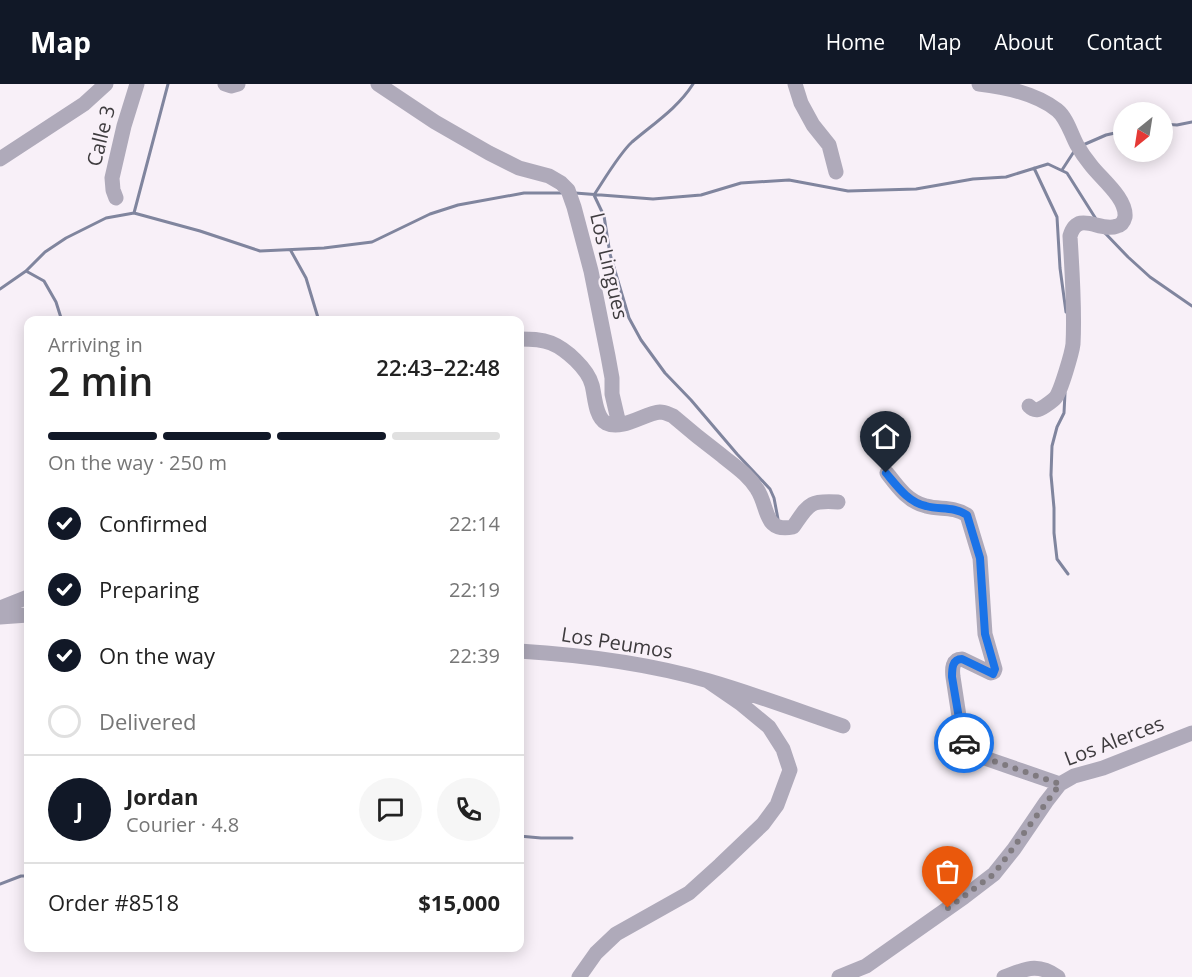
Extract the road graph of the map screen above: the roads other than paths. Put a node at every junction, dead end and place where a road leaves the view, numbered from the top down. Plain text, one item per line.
1 (106, 84) edge
2 (137, 84) edge
3 (225, 84) edge
4 (238, 84) edge
5 (378, 84) edge
6 (795, 84) edge
7 (979, 84) edge
8 (0, 159) edge
9 (836, 172) dead end
10 (116, 198) dead end
11 (524, 339) edge
12 (1029, 406) dead end
13 (619, 424) junction
14 (886, 473) dead end
15 (838, 502) dead end
16 (24, 599) edge
17 (0, 608) edge
18 (24, 615) edge
19 (0, 617) edge
20 (524, 651) edge
21 (708, 681) junction
22 (843, 726) dead end
23 (1192, 733) edge
24 (1060, 784) junction
25 (846, 976) edge
26 (579, 977) edge
27 (1004, 977) edge
28 (1058, 977) edge

1 - 8 street
2 - 10 street, Calle 3
3 - 4 street
5 - 13 street, Los Lingues
6 - 9 street
7 - 12 street
11 - 13 street
13 - 15 street
14 - 24 street
16 - 17 street
18 - 19 street
20 - 21 street, Los Peumos
21 - 22 street, Los Peumos
21 - 26 street
23 - 24 street, Los Alerces
24 - 25 street, Los Alerces
27 - 28 street

